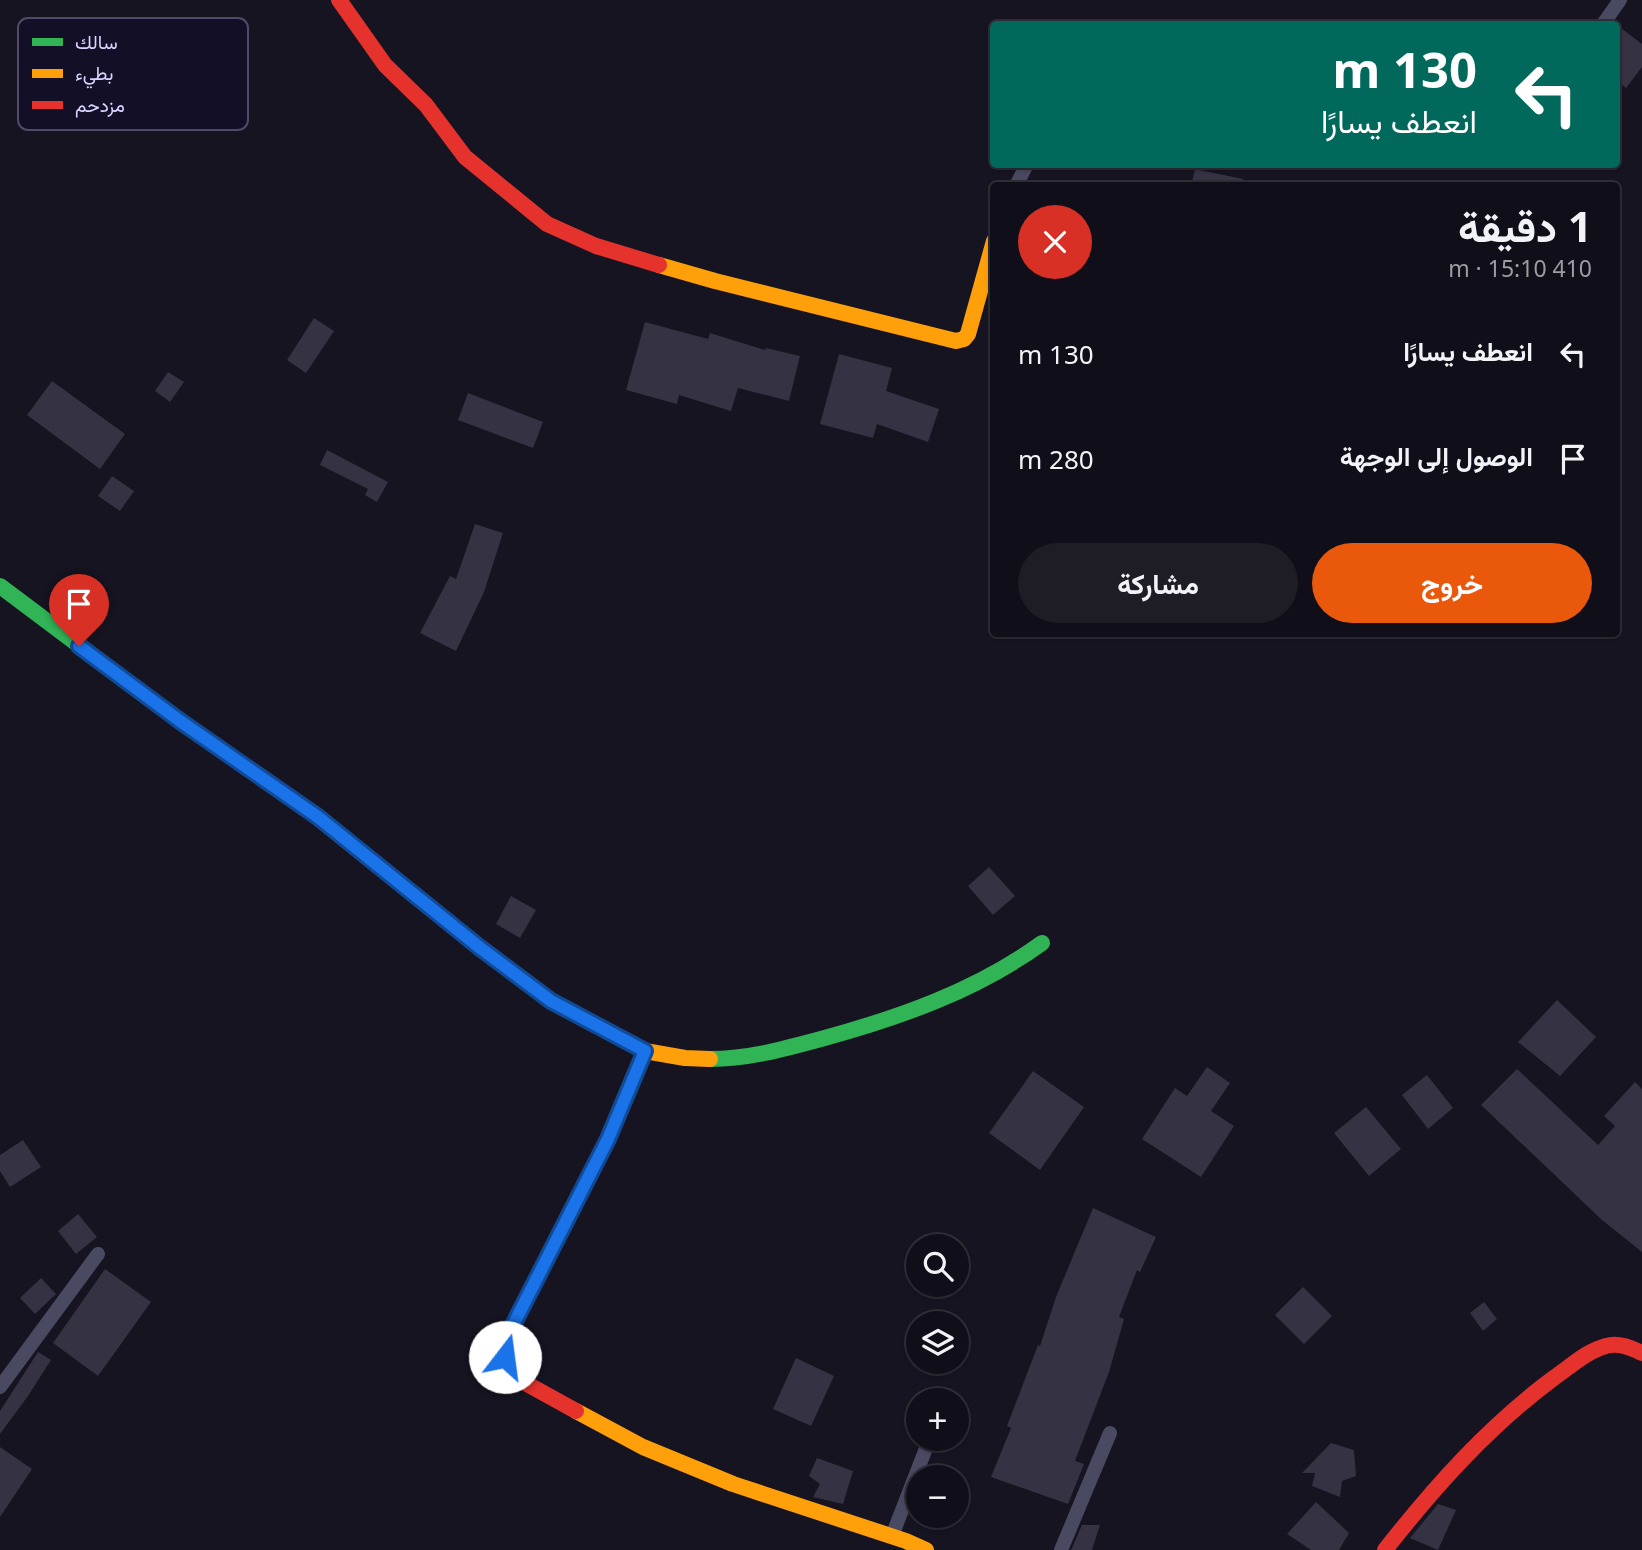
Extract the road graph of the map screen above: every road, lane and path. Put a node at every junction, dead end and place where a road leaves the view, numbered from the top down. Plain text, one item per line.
1 (339, 0) edge
2 (1620, 0) edge
3 (1605, 21) edge
4 (990, 255) edge
5 (0, 586) edge
6 (1042, 943) dead end
7 (645, 1051) junction
8 (98, 1254) dead end
9 (1642, 1353) edge
10 (0, 1387) edge
11 (1110, 1433) dead end
12 (925, 1451) edge
13 (892, 1536) junction
14 (926, 1550) edge
15 (1062, 1550) edge
16 (1385, 1550) edge

1 - 4 street
2 - 3 street
5 - 7 street
6 - 7 street
7 - 13 street
8 - 10 street
9 - 16 street
11 - 15 street
12 - 13 street
13 - 14 street

